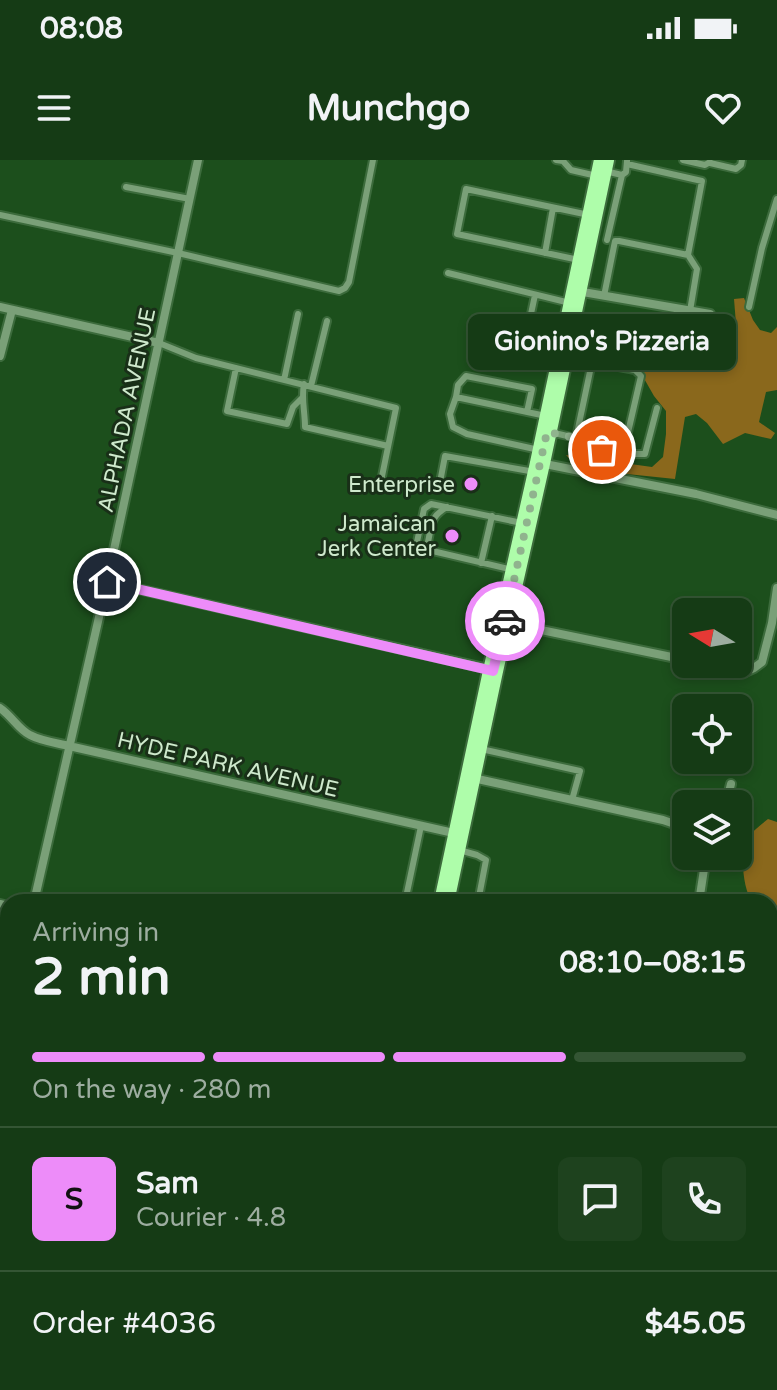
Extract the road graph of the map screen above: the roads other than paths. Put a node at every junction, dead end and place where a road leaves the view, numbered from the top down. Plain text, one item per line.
1 (198, 160) edge
2 (373, 160) edge
3 (556, 160) edge
4 (683, 160) edge
5 (742, 160) edge
6 (627, 162) edge
7 (710, 162) edge
8 (602, 169) edge
9 (622, 175) junction
10 (126, 187) dead end
11 (190, 199) junction
12 (777, 199) edge
13 (553, 208) junction
14 (0, 215) edge
15 (600, 233) junction
16 (178, 253) junction
17 (545, 253) junction
18 (688, 255) junction
19 (583, 261) junction
20 (448, 273) dead end
21 (535, 295) junction
22 (604, 296) junction
23 (575, 298) junction
24 (0, 307) edge
25 (749, 307) dead end
26 (12, 310) junction
27 (690, 311) junction
28 (298, 314) dead end
29 (710, 314) dead end
30 (327, 321) dead end
31 (159, 343) junction
32 (524, 347) dead end
33 (0, 356) edge
34 (562, 358) junction
35 (592, 362) junction
36 (236, 368) junction
37 (284, 380) junction
38 (308, 385) junction
39 (456, 397) junction
40 (301, 399) junction
41 (657, 408) dead end
42 (527, 412) junction
43 (576, 438) junction
44 (388, 446) junction
45 (544, 447) junction
46 (623, 454) junction
47 (441, 477) dead end
48 (380, 486) dead end
49 (447, 507) junction
50 (777, 515) edge
51 (492, 516) junction
52 (527, 524) junction
53 (435, 551) junction
54 (481, 563) junction
55 (516, 571) junction
56 (107, 582) junction
57 (777, 588) edge
58 (505, 622) junction
59 (672, 657) edge
60 (752, 669) edge
61 (493, 671) junction
62 (0, 708) edge
63 (69, 746) junction
64 (477, 748) junction
65 (471, 777) junction
66 (731, 784) dead end
67 (730, 790) edge
68 (572, 800) junction
69 (672, 823) edge
70 (421, 826) junction
71 (457, 842) junction
72 (704, 870) edge
73 (36, 894) edge
74 (407, 894) edge
75 (446, 894) edge
76 (480, 894) edge
77 (700, 894) edge

1 - 11 street, ALPHADA AVENUE
2 - 16 lane
3 - 8 lane
4 - 7 lane
5 - 7 lane
6 - 9 lane
6 - 18 lane
8 - 9 lane
8 - 15 main road
9 - 15 lane
10 - 11 lane
11 - 16 street, ALPHADA AVENUE
12 - 25 lane
13 - 15 lane
13 - 17 lane
13 - 17 lane
14 - 16 lane
15 - 18 lane
15 - 19 main road
15 - 22 lane
16 - 31 street, ALPHADA AVENUE
17 - 19 lane
18 - 27 lane
19 - 23 main road
20 - 21 lane
21 - 23 lane
21 - 32 lane
22 - 23 street
22 - 27 street
23 - 34 main road
24 - 26 street
26 - 31 street
26 - 33 street
27 - 29 street
28 - 37 lane
30 - 38 lane
31 - 36 lane
31 - 56 street, ALPHADA AVENUE
34 - 35 lane
34 - 45 main road
35 - 43 lane
35 - 46 lane
36 - 37 lane
36 - 40 lane
37 - 38 lane
38 - 40 lane
38 - 44 lane
39 - 42 lane
39 - 42 lane
39 - 45 lane
40 - 44 lane
41 - 46 lane
42 - 45 lane
43 - 45 lane
43 - 46 lane
44 - 48 lane
45 - 47 lane
45 - 50 street
45 - 52 main road
49 - 51 lane
49 - 53 lane
49 - 53 lane
51 - 52 lane
51 - 54 lane
52 - 55 main road
53 - 54 lane
54 - 55 lane
55 - 58 main road
56 - 61 street
56 - 63 street, ALPHADA AVENUE
57 - 60 street
58 - 59 street
58 - 61 main road
61 - 64 main road
62 - 63 street, HYDE PARK AVENUE
63 - 70 street, HYDE PARK AVENUE
63 - 73 street, ALPHADA AVENUE
64 - 65 main road
64 - 68 lane
65 - 68 street
65 - 71 main road
66 - 67 street
68 - 69 street
70 - 71 street, HYDE PARK AVENUE
70 - 74 lane
71 - 75 main road
71 - 76 lane
72 - 77 street

